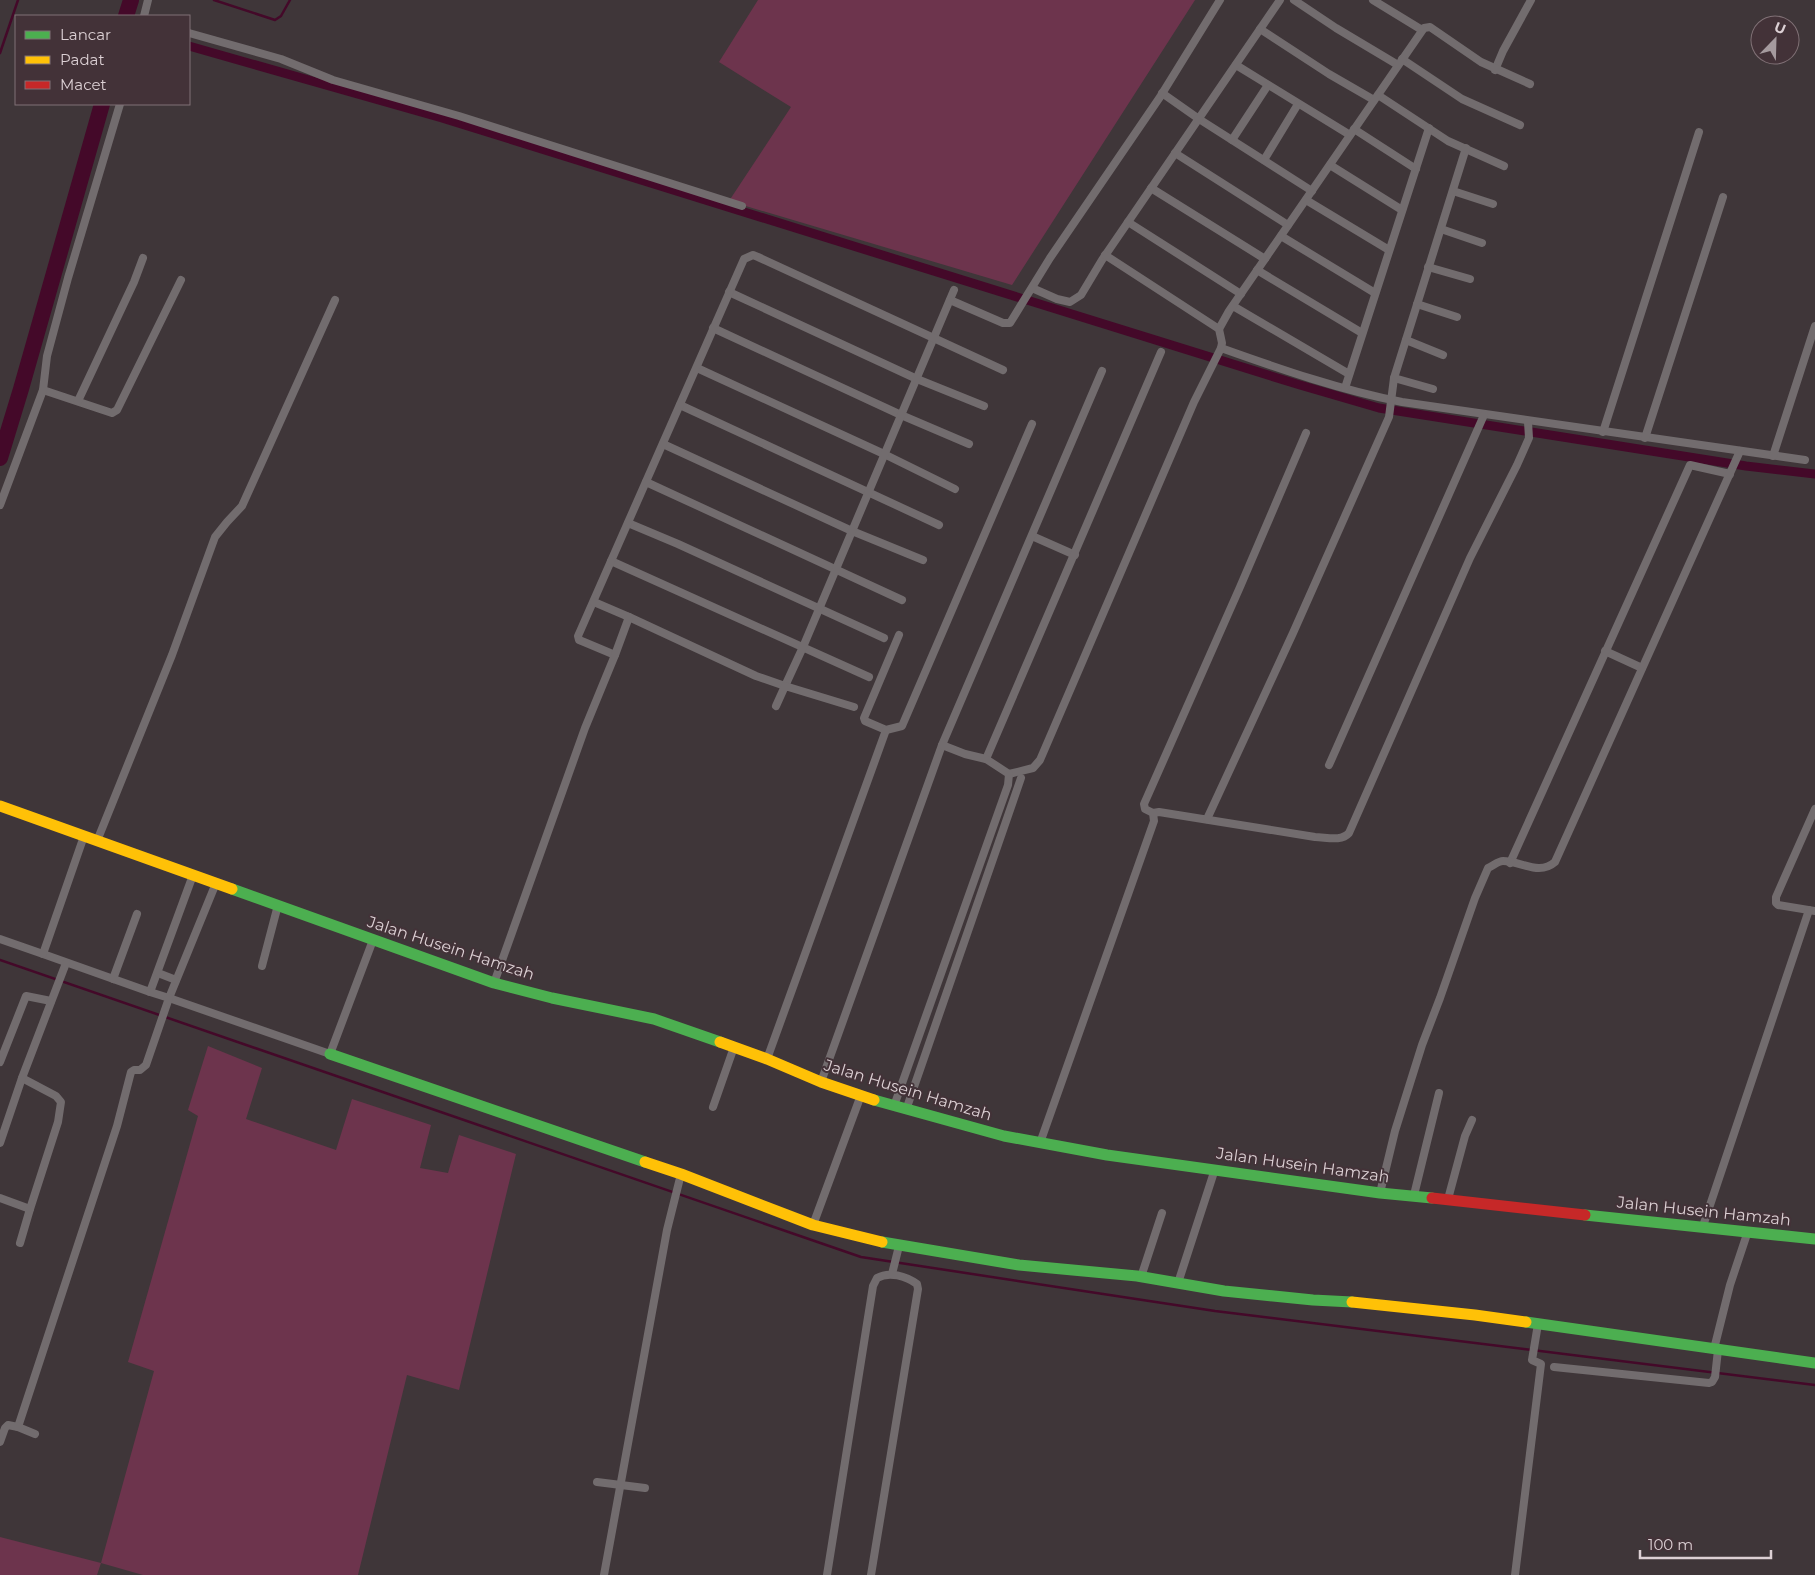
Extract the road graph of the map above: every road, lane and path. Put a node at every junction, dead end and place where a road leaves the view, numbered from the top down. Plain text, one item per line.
1 (148, 0) edge
2 (1220, 0) edge
3 (1280, 0) edge
4 (1294, 0) edge
5 (1373, 0) edge
6 (1531, 0) edge
7 (144, 15) edge
8 (1260, 29) junction
9 (1422, 30) junction
10 (190, 33) edge
11 (1400, 62) junction
12 (1236, 65) junction
13 (1495, 70) junction
14 (1530, 84) dead end
15 (1268, 85) junction
16 (1162, 93) junction
17 (1376, 97) junction
18 (1298, 104) junction
19 (120, 105) edge
20 (1199, 119) junction
21 (1520, 125) dead end
22 (1429, 128) junction
23 (1352, 132) junction
24 (1699, 132) dead end
25 (1232, 140) junction
26 (1466, 148) junction
27 (1176, 152) junction
28 (1264, 160) junction
29 (1330, 165) junction
30 (1504, 166) dead end
31 (1416, 169) junction
32 (1151, 188) junction
33 (1312, 191) junction
34 (1453, 191) junction
35 (1723, 196) dead end
36 (1306, 200) junction
37 (1493, 204) dead end
38 (742, 206) dead end
39 (1402, 210) junction
40 (1128, 222) junction
41 (1288, 225) junction
42 (1441, 229) junction
43 (1281, 236) junction
44 (1482, 242) dead end
45 (1389, 250) junction
46 (1105, 255) junction
47 (143, 258) dead end
48 (1265, 259) junction
49 (1428, 267) junction
50 (1257, 270) junction
51 (1470, 279) dead end
52 (181, 280) dead end
53 (954, 290) dead end
54 (1030, 291) junction
55 (729, 292) junction
56 (1375, 293) junction
57 (1241, 294) junction
58 (335, 300) dead end
59 (950, 300) junction
60 (1417, 304) junction
61 (1233, 306) junction
62 (1457, 317) dead end
63 (1815, 326) edge
64 (713, 328) junction
65 (1219, 329) junction
66 (1362, 333) junction
67 (934, 338) junction
68 (1406, 340) junction
69 (1221, 349) junction
70 (1160, 352) dead end
71 (1443, 355) dead end
72 (697, 368) junction
73 (1003, 370) dead end
74 (1102, 371) dead end
75 (1349, 374) junction
76 (1394, 378) junction
77 (917, 379) junction
78 (1345, 388) junction
79 (43, 390) junction
80 (1433, 390) dead end
81 (78, 401) junction
82 (1391, 401) junction
83 (680, 405) junction
84 (984, 406) dead end
85 (901, 415) junction
86 (1484, 415) junction
87 (1528, 422) junction
88 (1032, 424) dead end
89 (1603, 432) junction
90 (1306, 433) dead end
91 (1646, 438) junction
92 (663, 444) junction
93 (969, 444) dead end
94 (1739, 453) junction
95 (884, 454) junction
96 (1773, 456) junction
97 (1804, 460) dead end
98 (1731, 472) junction
99 (646, 482) junction
100 (955, 489) dead end
101 (868, 492) junction
102 (0, 506) edge
103 (628, 523) junction
104 (938, 526) dead end
105 (852, 531) junction
106 (1032, 536) junction
107 (1075, 555) junction
108 (923, 560) dead end
109 (612, 561) junction
110 (835, 570) junction
111 (902, 600) dead end
112 (594, 602) junction
113 (819, 609) junction
114 (629, 617) junction
115 (899, 634) dead end
116 (884, 638) dead end
117 (803, 648) junction
118 (1605, 650) junction
119 (615, 655) junction
120 (1642, 668) junction
121 (869, 677) dead end
122 (785, 686) junction
123 (776, 706) dead end
124 (854, 707) dead end
125 (886, 730) junction
126 (942, 744) junction
127 (986, 758) junction
128 (1329, 765) dead end
129 (1009, 774) junction
130 (1021, 778) dead end
131 (1003, 800) junction
132 (1013, 804) junction
133 (0, 806) edge
134 (1815, 809) edge
135 (1153, 813) junction
136 (1207, 820) junction
137 (84, 836) junction
138 (97, 841) junction
139 (1510, 862) junction
140 (193, 875) junction
141 (216, 883) junction
142 (278, 905) junction
143 (1812, 911) edge
144 (137, 914) dead end
145 (0, 939) edge
146 (373, 940) junction
147 (43, 954) junction
148 (65, 966) junction
149 (262, 966) dead end
150 (158, 973) junction
151 (113, 979) junction
152 (176, 980) junction
153 (494, 983) junction
154 (150, 992) junction
155 (168, 1000) junction
156 (51, 1001) junction
157 (928, 1009) junction
158 (939, 1013) junction
159 (734, 1047) junction
160 (330, 1054) junction
161 (767, 1059) junction
162 (0, 1062) edge
163 (22, 1078) junction
164 (821, 1082) junction
165 (1439, 1093) dead end
166 (861, 1095) junction
167 (894, 1106) junction
168 (713, 1107) dead end
169 (906, 1110) junction
170 (1472, 1120) dead end
171 (0, 1143) edge
172 (1040, 1143) junction
173 (1215, 1169) junction
174 (680, 1178) junction
175 (1380, 1193) junction
176 (1414, 1195) junction
177 (0, 1198) edge
178 (1448, 1199) junction
179 (30, 1209) junction
180 (1162, 1213) dead end
181 (813, 1225) junction
182 (1702, 1226) junction
183 (1748, 1231) junction
184 (1815, 1239) edge
185 (20, 1243) dead end
186 (899, 1249) junction
187 (893, 1272) junction
188 (1141, 1277) junction
189 (1178, 1283) junction
190 (1537, 1328) junction
191 (1716, 1352) junction
192 (1815, 1363) edge
193 (1554, 1367) dead end
194 (18, 1427) junction
195 (35, 1434) dead end
196 (0, 1442) edge
197 (597, 1482) dead end
198 (621, 1485) junction
199 (645, 1488) dead end
200 (604, 1575) edge
201 (827, 1575) edge
202 (871, 1575) edge
203 (1515, 1575) edge

1 - 7 street
2 - 16 street
3 - 8 street
4 - 11 street
5 - 9 street
6 - 13 street
8 - 12 street
8 - 17 street
9 - 11 street
9 - 13 street
10 - 38 street
11 - 17 street
11 - 21 street
12 - 15 street
12 - 20 street
13 - 14 street
15 - 18 street
15 - 25 street
16 - 20 street
16 - 54 street
17 - 22 street
17 - 23 street
18 - 23 street
18 - 28 street
19 - 79 street
20 - 25 street
20 - 27 street
22 - 26 street
22 - 31 street
23 - 29 street
23 - 31 street
24 - 89 street
25 - 28 street
26 - 30 street
26 - 34 street
27 - 32 street
27 - 41 street
28 - 33 street
29 - 33 street
29 - 39 street
31 - 39 street
32 - 40 street
32 - 48 street
33 - 36 street
34 - 37 street
34 - 42 street
35 - 91 street
36 - 41 street
36 - 45 street
39 - 45 street
40 - 46 street
40 - 57 street
41 - 43 street
42 - 44 street
42 - 49 street
43 - 48 street
43 - 56 street
45 - 56 street
46 - 54 street
46 - 65 street
47 - 81 street
48 - 50 street
49 - 51 street
49 - 60 street
50 - 57 street
50 - 66 street
52 - 81 street
53 - 59 street
54 - 59 street
55 - 64 street
55 - 67 street
55 - 77 street
56 - 66 street
57 - 61 street
58 - 138 street
59 - 67 street
60 - 62 street
60 - 68 street
61 - 65 street
61 - 75 street
63 - 96 street
64 - 72 street
64 - 85 street
65 - 69 street
66 - 75 street
67 - 73 street
67 - 77 street
68 - 71 street
68 - 76 street
69 - 78 street
69 - 129 street
70 - 107 street
72 - 83 street
72 - 95 street
74 - 106 street
75 - 78 street
76 - 80 street
76 - 82 street
77 - 84 street
77 - 85 street
78 - 82 street
79 - 81 street
79 - 102 street
82 - 86 street
82 - 136 street
83 - 92 street
83 - 101 street
85 - 93 street
85 - 95 street
86 - 87 street
86 - 128 street
87 - 89 street
87 - 136 street
88 - 125 street
89 - 91 street
90 - 135 street
91 - 94 street
92 - 99 street
92 - 105 street
94 - 96 street
94 - 98 street
95 - 100 street
95 - 101 street
96 - 97 street
98 - 118 street
98 - 120 street
99 - 103 street
99 - 110 street
101 - 104 street
101 - 105 street
103 - 109 street
103 - 113 street
105 - 108 street
105 - 110 street
106 - 107 street
106 - 126 street
107 - 127 street
109 - 112 street
109 - 117 street
110 - 111 street
110 - 113 street
112 - 114 street
112 - 119 street
113 - 116 street
113 - 117 street
114 - 119 street
114 - 122 street
115 - 125 street
117 - 121 street
117 - 122 street
118 - 120 street
118 - 139 street
119 - 153 street
120 - 139 street
122 - 123 street
122 - 124 street
125 - 161 street
126 - 127 street
126 - 164 street
127 - 129 street
129 - 131 street
130 - 132 street
131 - 132 street
131 - 157 street
132 - 158 street
133 - 137 street, Jalan Husein Hamzah
134 - 143 street
135 - 136 street
135 - 172 street
137 - 138 street, Jalan Husein Hamzah
137 - 147 street
138 - 140 street, Jalan Husein Hamzah
139 - 175 street
140 - 141 street, Jalan Husein Hamzah
140 - 150 street
141 - 142 street, Jalan Husein Hamzah
141 - 152 street
142 - 146 street, Jalan Husein Hamzah
142 - 149 street
143 - 182 street
144 - 151 street
145 - 147 street
146 - 153 street, Jalan Husein Hamzah
146 - 160 street
147 - 148 street
148 - 151 street
148 - 156 street
150 - 152 street
150 - 154 street
151 - 154 street
152 - 155 street
153 - 159 street, Jalan Husein Hamzah
154 - 155 street
155 - 160 street
155 - 194 street
156 - 162 street
156 - 163 street
157 - 158 street
157 - 167 street
158 - 169 street
159 - 161 street, Jalan Husein Hamzah
159 - 168 street
160 - 174 street
161 - 164 street, Jalan Husein Hamzah
163 - 171 street
163 - 179 street
164 - 166 street, Jalan Husein Hamzah
165 - 176 street
166 - 167 street, Jalan Husein Hamzah
166 - 181 street
167 - 169 street, Jalan Husein Hamzah
169 - 172 street, Jalan Husein Hamzah
170 - 178 street
172 - 173 street, Jalan Husein Hamzah
173 - 175 street, Jalan Husein Hamzah
173 - 189 street
174 - 181 street
174 - 198 street
175 - 176 street, Jalan Husein Hamzah
176 - 178 street, Jalan Husein Hamzah
177 - 179 street
178 - 182 street, Jalan Husein Hamzah
179 - 185 street
180 - 188 street
181 - 186 street
182 - 183 street, Jalan Husein Hamzah
183 - 184 street, Jalan Husein Hamzah
183 - 191 street
186 - 187 street
186 - 188 street
187 - 201 street
187 - 202 street
188 - 189 street
189 - 190 street
190 - 191 street
190 - 203 street
191 - 192 street
191 - 193 street
194 - 195 street
194 - 196 street
197 - 198 street
198 - 199 street
198 - 200 street

